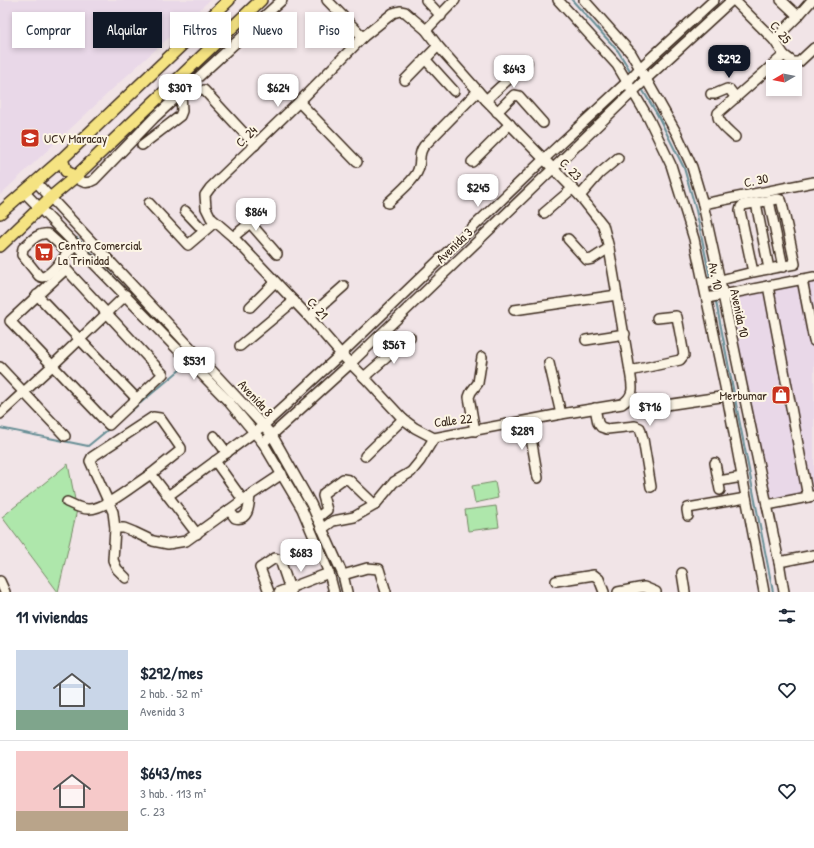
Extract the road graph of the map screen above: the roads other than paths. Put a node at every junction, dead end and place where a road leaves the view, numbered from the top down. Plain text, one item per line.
1 (229, 0) edge
2 (261, 0) edge
3 (282, 0) edge
4 (327, 0) edge
5 (426, 0) edge
6 (455, 0) edge
7 (558, 0) edge
8 (584, 0) edge
9 (714, 0) edge
10 (733, 0) edge
11 (781, 0) edge
12 (812, 0) edge
13 (393, 13) joint
14 (441, 16) junction
15 (798, 16) junction
16 (426, 30) junction
17 (363, 37) junction
18 (774, 40) junction
19 (438, 46) junction
20 (814, 48) edge
21 (784, 55) junction
22 (425, 59) junction
23 (527, 62) dead end
24 (640, 68) junction
25 (646, 79) junction
26 (405, 80) dead end
27 (627, 82) junction
28 (204, 90) dead end
29 (454, 91) dead end
30 (478, 92) junction
31 (182, 93) junction
32 (633, 93) junction
33 (711, 94) dead end
34 (736, 98) junction
35 (486, 100) junction
36 (299, 102) junction
37 (497, 112) junction
38 (544, 123) dead end
39 (510, 124) junction
40 (735, 137) dead end
41 (142, 145) dead end
42 (255, 145) junction
43 (618, 158) dead end
44 (62, 159) junction
45 (544, 159) junction
46 (357, 162) dead end
47 (472, 162) dead end
48 (553, 168) junction
49 (75, 177) junction
50 (36, 182) junction
51 (814, 182) edge
52 (572, 189) junction
53 (24, 192) junction
54 (580, 196) junction
55 (50, 198) junction
56 (769, 201) junction
57 (149, 203) dead end
58 (388, 203) dead end
59 (756, 203) junction
60 (703, 204) junction
61 (40, 208) junction
62 (263, 210) dead end
63 (0, 211) edge
64 (185, 211) dead end
65 (544, 213) dead end
66 (213, 220) junction
67 (250, 223) junction
68 (204, 231) junction
69 (233, 237) junction
70 (568, 239) dead end
71 (75, 244) junction
72 (0, 246) edge
73 (609, 248) junction
74 (68, 252) junction
75 (277, 254) dead end
76 (783, 267) junction
77 (770, 269) junction
78 (754, 272) junction
79 (814, 277) edge
80 (802, 279) junction
81 (720, 280) junction
82 (275, 282) junction
83 (704, 284) junction
84 (344, 286) dead end
85 (768, 286) junction
86 (37, 295) junction
87 (126, 295) junction
88 (617, 295) junction
89 (723, 295) junction
90 (707, 298) junction
91 (294, 301) junction
92 (250, 307) dead end
93 (514, 310) dead end
94 (108, 313) junction
95 (309, 317) junction
96 (657, 318) dead end
97 (624, 334) junction
98 (410, 337) dead end
99 (79, 340) junction
100 (586, 340) dead end
101 (814, 341) edge
102 (240, 346) dead end
103 (341, 354) junction
104 (482, 357) dead end
105 (549, 363) dead end
106 (350, 364) junction
107 (52, 366) junction
108 (0, 367) edge
109 (630, 371) junction
110 (364, 377) junction
111 (24, 392) junction
112 (727, 396) junction
113 (137, 399) junction
114 (629, 400) joint
115 (666, 405) dead end
116 (595, 408) junction
117 (0, 414) edge
118 (561, 414) junction
119 (403, 419) junction
120 (528, 421) junction
121 (264, 425) junction
122 (475, 431) junction
123 (254, 432) junction
124 (272, 435) junction
125 (65, 436) dead end
126 (214, 436) dead end
127 (434, 438) junction
128 (263, 443) junction
129 (227, 453) junction
130 (365, 456) dead end
131 (216, 461) junction
132 (715, 463) dead end
133 (151, 474) junction
134 (282, 474) junction
135 (742, 477) junction
136 (538, 478) dead end
137 (651, 487) dead end
138 (168, 496) junction
139 (811, 496) edge
140 (247, 498) junction
141 (746, 498) junction
142 (67, 502) dead end
143 (110, 502) junction
144 (375, 505) junction
145 (767, 505) junction
146 (229, 510) junction
147 (326, 512) junction
148 (688, 516) dead end
149 (317, 518) junction
150 (331, 522) junction
151 (115, 528) junction
152 (322, 529) junction
153 (197, 534) junction
154 (814, 555) edge
155 (779, 562) junction
156 (330, 573) junction
157 (682, 573) dead end
158 (343, 575) junction
159 (126, 578) dead end
160 (0, 581) edge
161 (556, 582) dead end
162 (290, 590) edge
163 (5, 592) edge
164 (269, 592) edge
165 (279, 592) edge
166 (334, 592) edge
167 (347, 592) edge
168 (386, 592) edge
169 (604, 592) edge
170 (618, 592) edge
171 (656, 592) edge
172 (685, 592) edge
173 (764, 592) edge
174 (784, 592) edge

1 - 44 main road
2 - 49 main road
3 - 31 street
4 - 17 street
5 - 14 street
6 - 14 street
7 - 27 street, Av. 10
8 - 24 street, Avenida 10
9 - 24 street, Avenida 3
10 - 18 street, C. 25
10 - 25 street, Avenida 3
11 - 15 street
12 - 15 street
13 - 16 street, C. 23
13 - 17 street, C. 24
14 - 16 street
15 - 18 street
16 - 19 street, C. 23
17 - 36 street, C. 24
18 - 21 street, C. 25
19 - 22 street
19 - 30 street, C. 23
20 - 21 street, C. 25
21 - 34 street
22 - 26 street
22 - 29 street
23 - 35 street
24 - 25 street, Avenida 10
24 - 27 street, Avenida 3
25 - 32 street, Avenida 3
25 - 60 street, Avenida 10
27 - 32 street, Av. 10
27 - 45 street, Avenida 3
28 - 42 street
30 - 35 street, C. 23
30 - 58 street
31 - 41 street
31 - 49 street
32 - 48 street, Avenida 3
32 - 83 street, Av. 10
33 - 34 street
34 - 40 street
35 - 37 street, C. 23
36 - 42 street, C. 24
36 - 46 street
37 - 38 street
37 - 39 street, C. 23
39 - 45 street, C. 23
39 - 47 street
42 - 66 street, C. 24
43 - 54 street
44 - 49 main road
44 - 50 main road
45 - 48 street, C. 23
45 - 103 street, Avenida 3
48 - 52 street, C. 23
48 - 106 street, Avenida 3
49 - 55 main road
50 - 53 main road
50 - 55 street, Avenida 8
51 - 60 street, C. 30
52 - 54 street, C. 23
52 - 65 street
53 - 61 street, Avenida 8
53 - 63 main road
54 - 73 street, C. 23
55 - 61 main road
55 - 121 street, Avenida 8
56 - 59 street
56 - 76 street
56 - 76 street
57 - 68 street
59 - 77 street
59 - 78 street
60 - 81 street, Avenida 10
61 - 71 street, Avenida 8
61 - 72 main road
62 - 67 street
64 - 68 street
66 - 68 street
66 - 69 street, C. 21
67 - 69 street
67 - 75 street
69 - 82 street, C. 21
70 - 73 street
71 - 74 street
71 - 87 street, Avenida 8
73 - 88 street, C. 23
74 - 74 street
76 - 77 street
77 - 78 street
78 - 81 street
79 - 80 street
80 - 85 street
80 - 101 street
81 - 83 street
81 - 89 street, Avenida 10
82 - 91 street, C. 21
82 - 92 street
83 - 90 street, Av. 10
84 - 95 street
85 - 89 street
85 - 139 street
86 - 94 street
86 - 99 street
86 - 107 street
87 - 94 street
87 - 123 street, Avenida 8
88 - 93 street
88 - 97 street, C. 23
89 - 90 street
89 - 145 street, Avenida 10
90 - 112 street, Av. 10
91 - 95 street, C. 21
91 - 102 street
94 - 99 street
94 - 113 street
95 - 103 street, C. 21
96 - 109 street
97 - 100 street
97 - 109 street, C. 23
98 - 110 street
99 - 107 street
99 - 113 street
103 - 106 street, C. 21
103 - 121 street, Avenida 3
104 - 122 street
105 - 118 street
106 - 110 street, C. 21
106 - 124 street, Avenida 3
107 - 111 street
107 - 113 street
108 - 111 street
109 - 114 street, C. 23
110 - 119 street, C. 21
111 - 117 street
111 - 125 street
112 - 115 street
112 - 135 street, Av. 10
114 - 116 street, Calle 22
116 - 118 street, Calle 22
116 - 137 street
118 - 120 street, Calle 22
119 - 127 street, Calle 22
119 - 130 street
120 - 122 street, Calle 22
120 - 136 street
121 - 123 street, Avenida 3
121 - 124 street, Avenida 8
122 - 127 street, Calle 22
123 - 128 street, Avenida 8
123 - 129 street, Avenida 3
124 - 128 street, Avenida 3
124 - 149 street, Avenida 8
126 - 129 street
127 - 144 street
128 - 134 street, Avenida 8
129 - 131 street, Avenida 3
131 - 138 street, Avenida 3
131 - 140 street
132 - 135 street
133 - 138 street
133 - 143 street
133 - 143 street
134 - 140 street
134 - 156 street, Avenida 8
135 - 141 street, Av. 10
138 - 153 street
139 - 145 street
140 - 146 street
140 - 146 street
141 - 148 street
141 - 173 street, Av. 10
142 - 143 street
143 - 151 street
144 - 147 street
144 - 150 street
145 - 155 street, Avenida 10
146 - 153 street
147 - 149 street
147 - 150 street
149 - 152 street, Avenida 8
150 - 152 street
151 - 153 street
151 - 159 street
152 - 158 street, Avenida 8
154 - 155 street
155 - 174 street, Avenida 10
156 - 162 street
156 - 166 street, Avenida 8
157 - 172 street
158 - 167 street, Avenida 8
158 - 168 street
160 - 163 street
161 - 169 street
162 - 164 street
162 - 165 street
170 - 171 street

